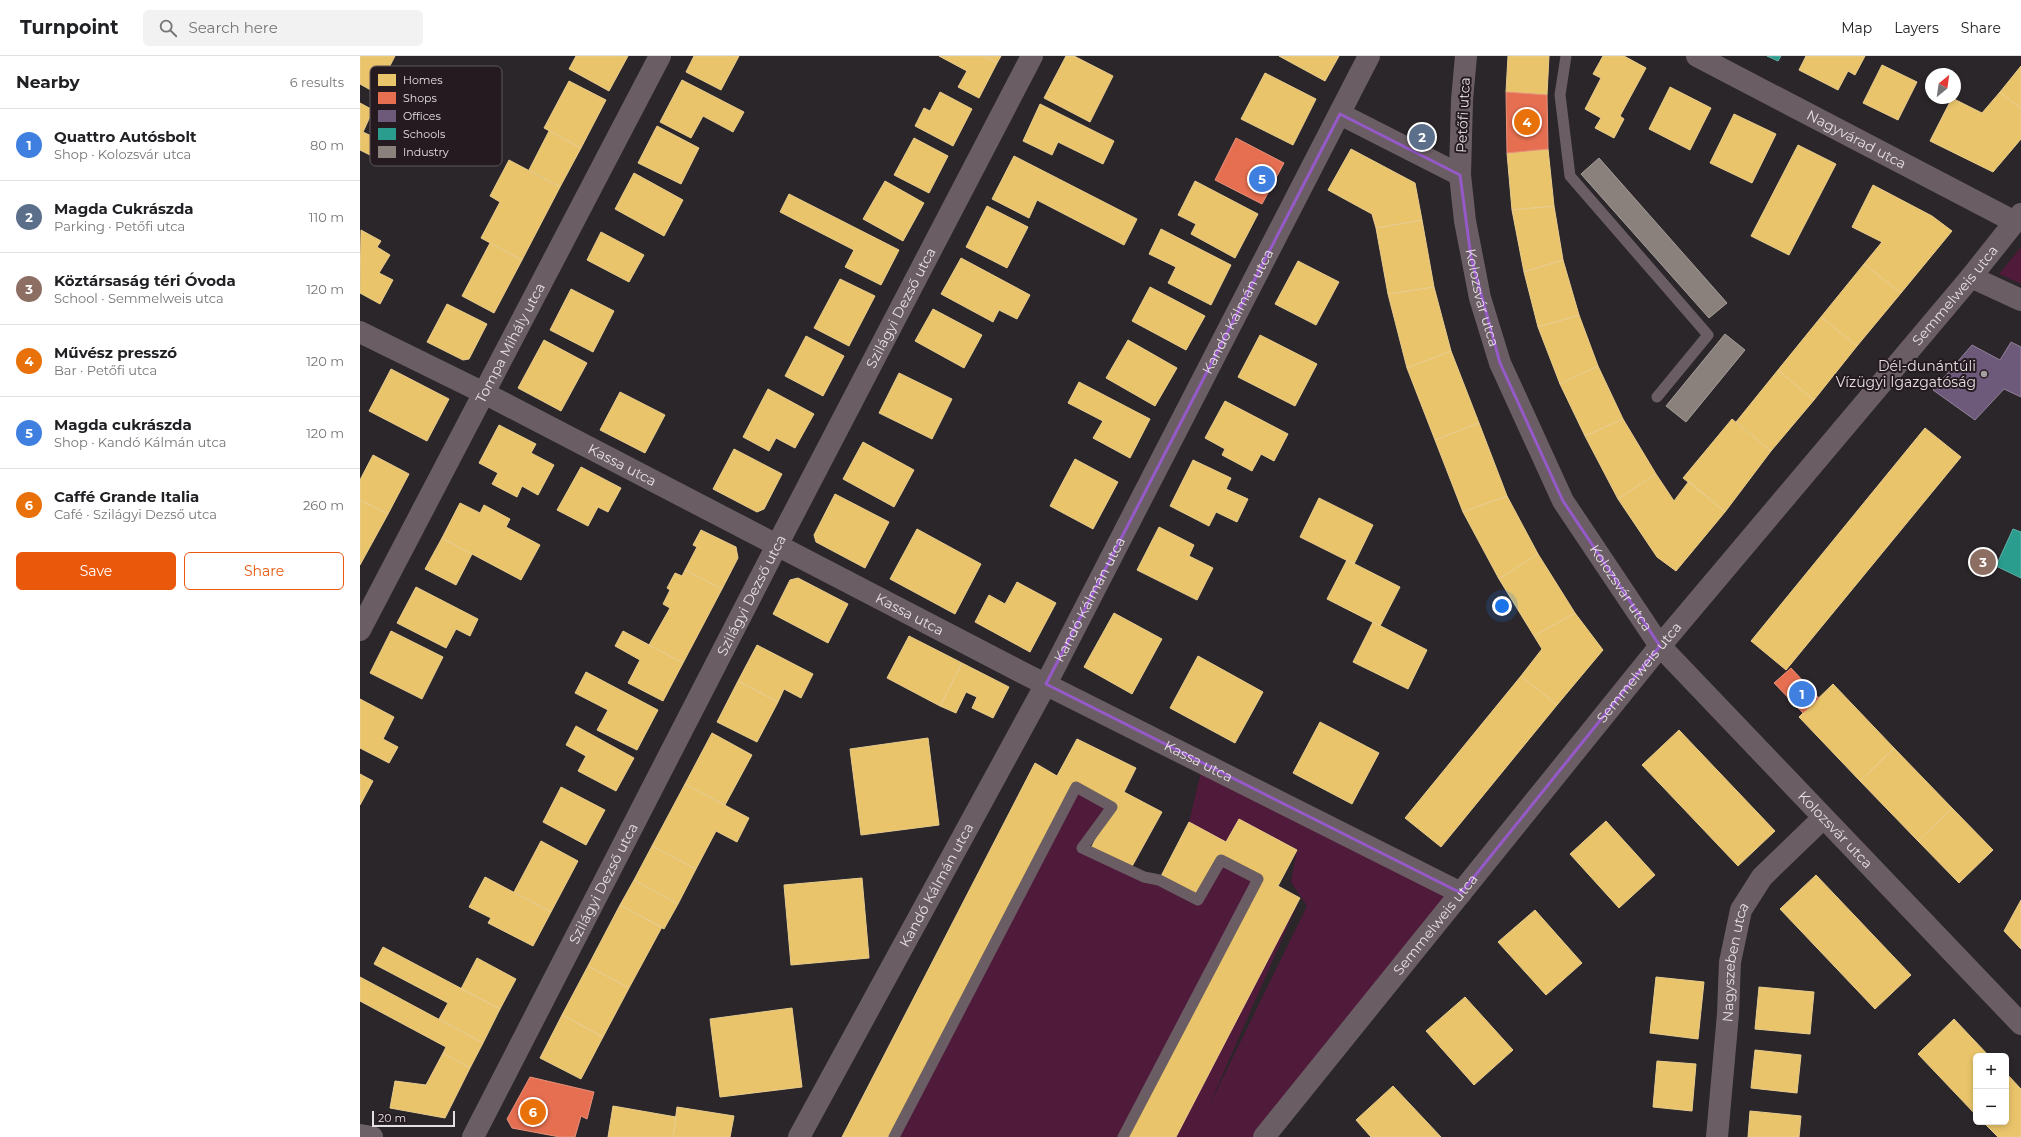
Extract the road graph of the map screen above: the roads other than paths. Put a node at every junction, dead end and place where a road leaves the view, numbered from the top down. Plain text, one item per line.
1 (660, 56) edge
2 (1032, 56) edge
3 (1369, 56) edge
4 (1466, 56) edge
5 (1566, 56) edge
6 (1697, 56) edge
7 (1340, 114) junction
8 (1460, 175) junction
9 (2018, 218) edge
10 (1971, 277) junction
11 (2021, 300) edge
12 (360, 332) edge
13 (484, 393) junction
14 (1657, 397) dead end
15 (777, 545) junction
16 (360, 630) edge
17 (1660, 646) junction
18 (1046, 684) junction
19 (1823, 818) junction
20 (1461, 893) junction
21 (2021, 1024) edge
22 (360, 1135) edge
23 (372, 1137) edge
24 (473, 1137) edge
25 (799, 1137) edge
26 (894, 1137) edge
27 (1123, 1137) edge
28 (1264, 1137) edge
29 (1717, 1137) edge

1 - 13 street, Tompa Mihály utca
2 - 15 street, Szilágyi Dezső utca
3 - 7 street, Kandó Kálmán utca
4 - 8 street, Petőfi utca
5 - 14 lane
6 - 9 street, Nagyvárad utca
7 - 8 street
7 - 18 street, Kandó Kálmán utca
8 - 17 street, Kolozsvár utca
9 - 10 street, Semmelweis utca
10 - 11 street
10 - 17 street, Semmelweis utca
12 - 13 street, Kassa utca
13 - 15 street, Kassa utca
13 - 16 street, Tompa Mihály utca
15 - 18 street, Kassa utca
15 - 24 street, Szilágyi Dezső utca
17 - 19 street, Kolozsvár utca
17 - 20 street, Semmelweis utca
18 - 20 street, Kassa utca
18 - 25 street, Kandó Kálmán utca
19 - 21 street, Kolozsvár utca
19 - 29 street, Nagyszeben utca
20 - 28 street, Semmelweis utca
22 - 23 street
26 - 27 lane

